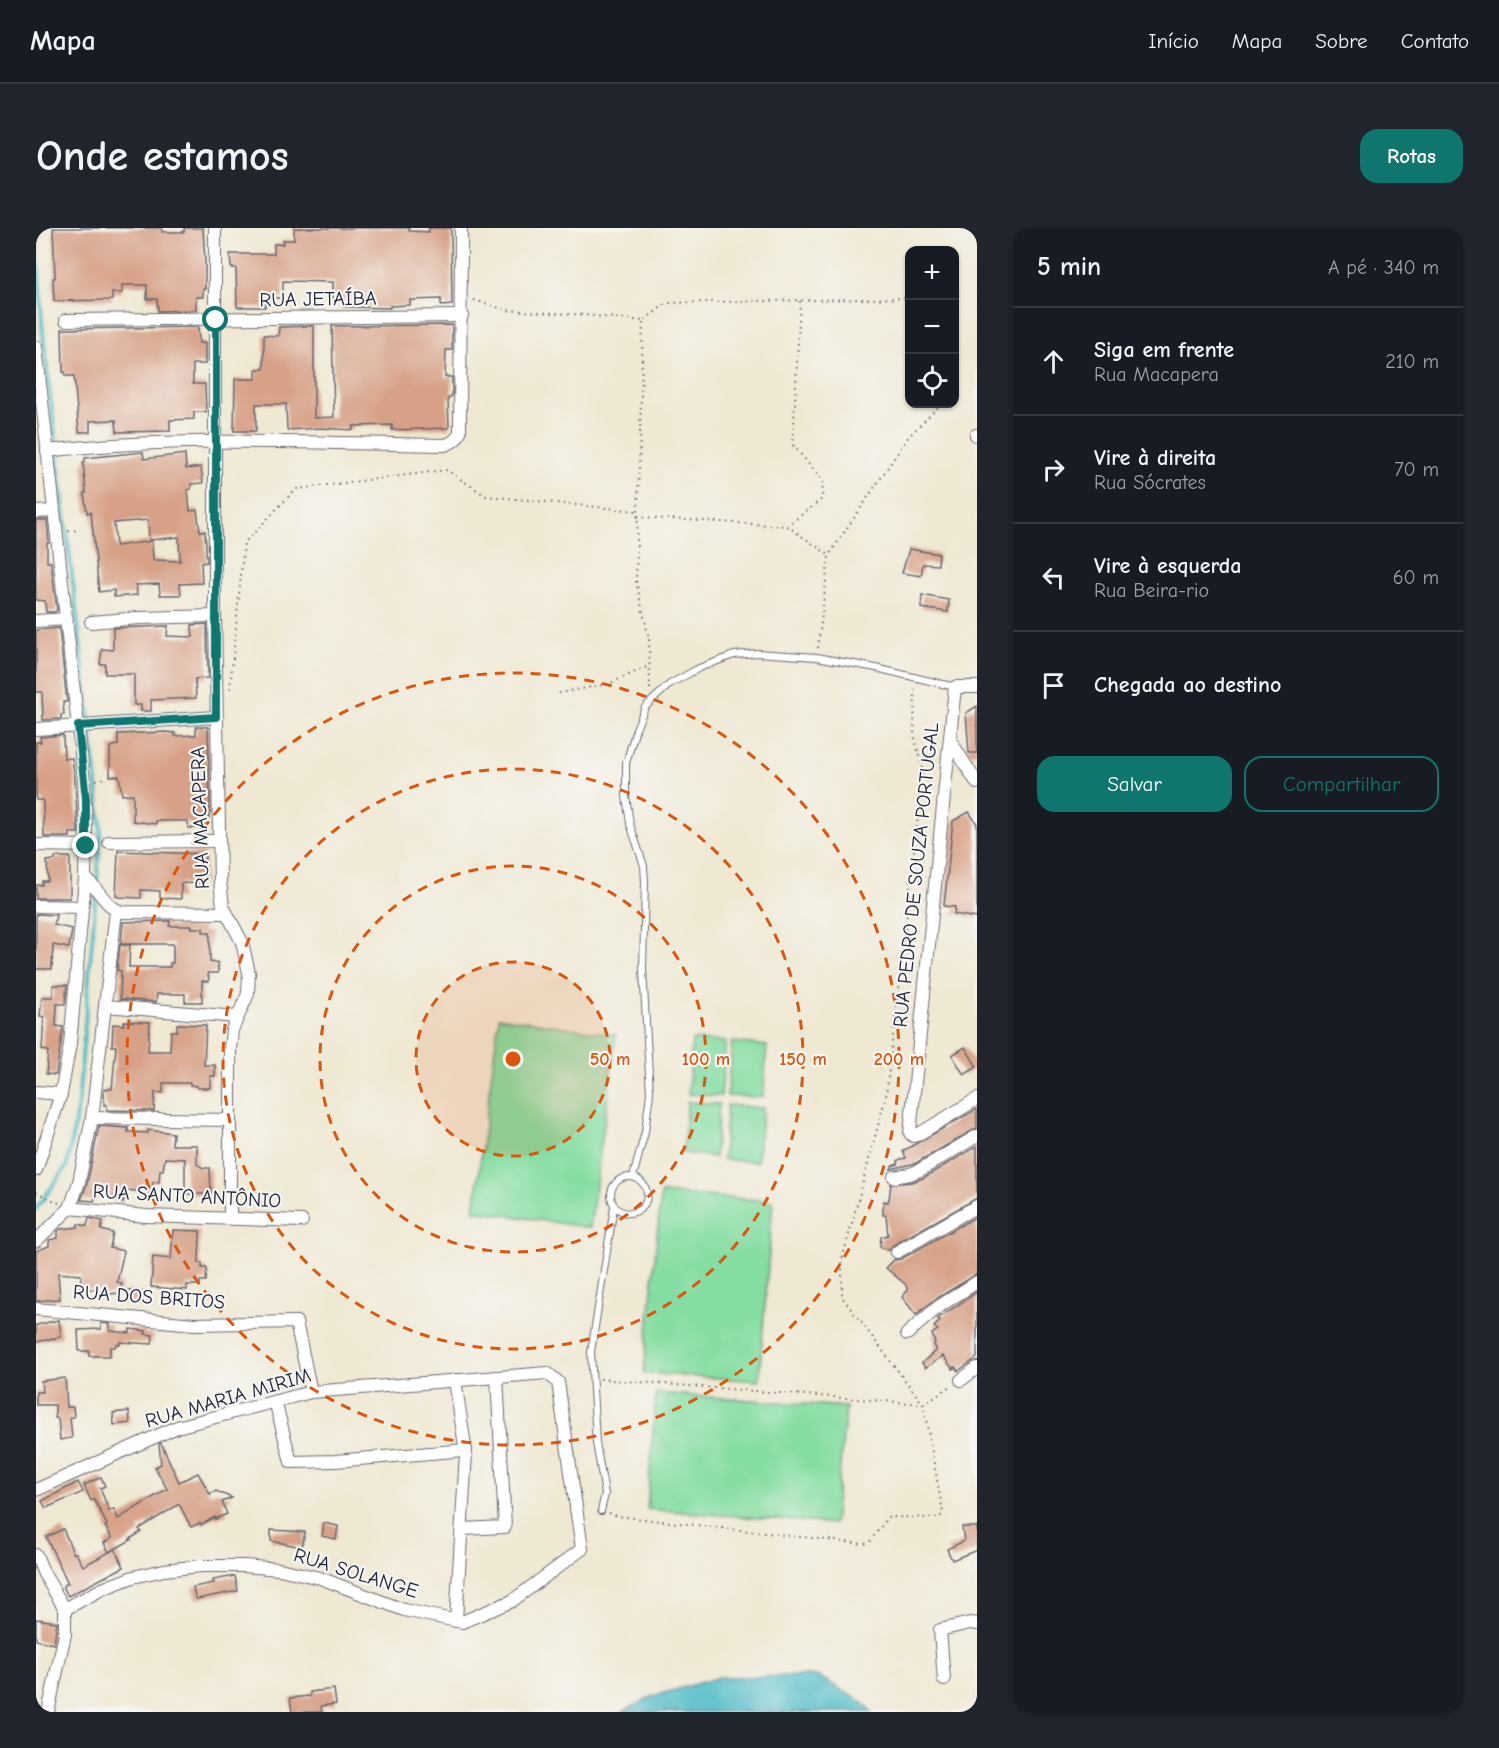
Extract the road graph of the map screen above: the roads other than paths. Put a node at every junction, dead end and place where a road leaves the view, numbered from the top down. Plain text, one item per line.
1 (215, 228) edge
2 (461, 228) edge
3 (462, 316) junction
4 (66, 320) dead end
5 (216, 320) junction
6 (36, 347) edge
7 (40, 438) edge
8 (214, 443) junction
9 (50, 451) junction
10 (54, 511) junction
11 (36, 512) edge
12 (215, 616) junction
13 (67, 619) junction
14 (36, 621) edge
15 (91, 622) dead end
16 (955, 687) junction
17 (977, 687) edge
18 (216, 712) junction
19 (80, 726) junction
20 (36, 729) edge
21 (950, 740) junction
22 (977, 783) edge
23 (219, 841) junction
24 (109, 842) dead end
25 (36, 845) edge
26 (86, 846) junction
27 (88, 881) junction
28 (36, 906) edge
29 (82, 907) junction
30 (117, 911) junction
31 (226, 913) junction
32 (106, 1006) junction
33 (237, 1017) junction
34 (36, 1092) edge
35 (61, 1094) junction
36 (977, 1099) edge
37 (92, 1118) junction
38 (229, 1120) junction
39 (977, 1136) edge
40 (40, 1152) edge
41 (36, 1170) edge
42 (633, 1177) junction
43 (894, 1177) dead end
44 (977, 1206) edge
45 (68, 1207) junction
46 (614, 1207) junction
47 (230, 1218) junction
48 (302, 1221) dead end
49 (36, 1241) edge
50 (897, 1252) dead end
51 (977, 1282) edge
52 (36, 1309) edge
53 (907, 1334) dead end
54 (977, 1368) edge
55 (497, 1377) junction
56 (455, 1380) junction
57 (962, 1380) road end
58 (311, 1392) junction
59 (275, 1401) junction
60 (466, 1449) junction
61 (36, 1490) edge
62 (601, 1511) road end
63 (462, 1529) junction
64 (582, 1549) joint
65 (36, 1556) edge
66 (65, 1609) junction
67 (456, 1621) junction
68 (977, 1624) edge
69 (944, 1680) dead end
70 (48, 1712) edge

1 - 5 street, RUA MACAPERA
2 - 3 street
3 - 5 street, RUA JETAÍBA
3 - 8 street
4 - 5 street, RUA JETAÍBA
5 - 8 street, RUA MACAPERA
6 - 7 street
7 - 9 street
8 - 9 street
8 - 12 street, RUA MACAPERA
9 - 10 street
10 - 11 street
10 - 13 street
12 - 15 street
12 - 18 street, RUA MACAPERA
13 - 14 street
13 - 19 street
16 - 17 street
16 - 21 street, RUA PEDRO DE SOUZA PORTUGAL
16 - 42 lane
18 - 19 street
18 - 23 street, RUA MACAPERA
19 - 20 street
19 - 26 street
21 - 22 street
21 - 36 street, RUA PEDRO DE SOUZA PORTUGAL
23 - 24 street
23 - 31 street, RUA MACAPERA
25 - 26 street
26 - 27 street
27 - 29 street
27 - 30 street
28 - 29 street
29 - 35 street
30 - 31 street
30 - 32 street
31 - 33 street, RUA MACAPERA
32 - 33 street
32 - 37 street
33 - 38 street, RUA MACAPERA
34 - 35 street
35 - 40 street
37 - 38 street
37 - 45 street
38 - 47 street, RUA MACAPERA
39 - 43 street
40 - 41 street
42 - 46 lane
42 - 46 lane
44 - 50 street
45 - 47 street, RUA SANTO ANTÔNIO
45 - 49 street
46 - 62 lane
47 - 48 street, RUA SANTO ANTÔNIO
51 - 53 street
52 - 58 street, RUA DOS BRITOS
54 - 57 street
55 - 56 street, RUA MARIA MIRIM
55 - 63 street
55 - 64 street, RUA MARIA MIRIM
56 - 58 street, RUA MARIA MIRIM
56 - 60 street
58 - 59 street, RUA MARIA MIRIM
59 - 60 street
59 - 61 street, RUA MARIA MIRIM
60 - 63 street
63 - 67 street
64 - 67 street, RUA SOLANGE
65 - 66 street
66 - 67 street, RUA SOLANGE
66 - 70 street
68 - 69 street

